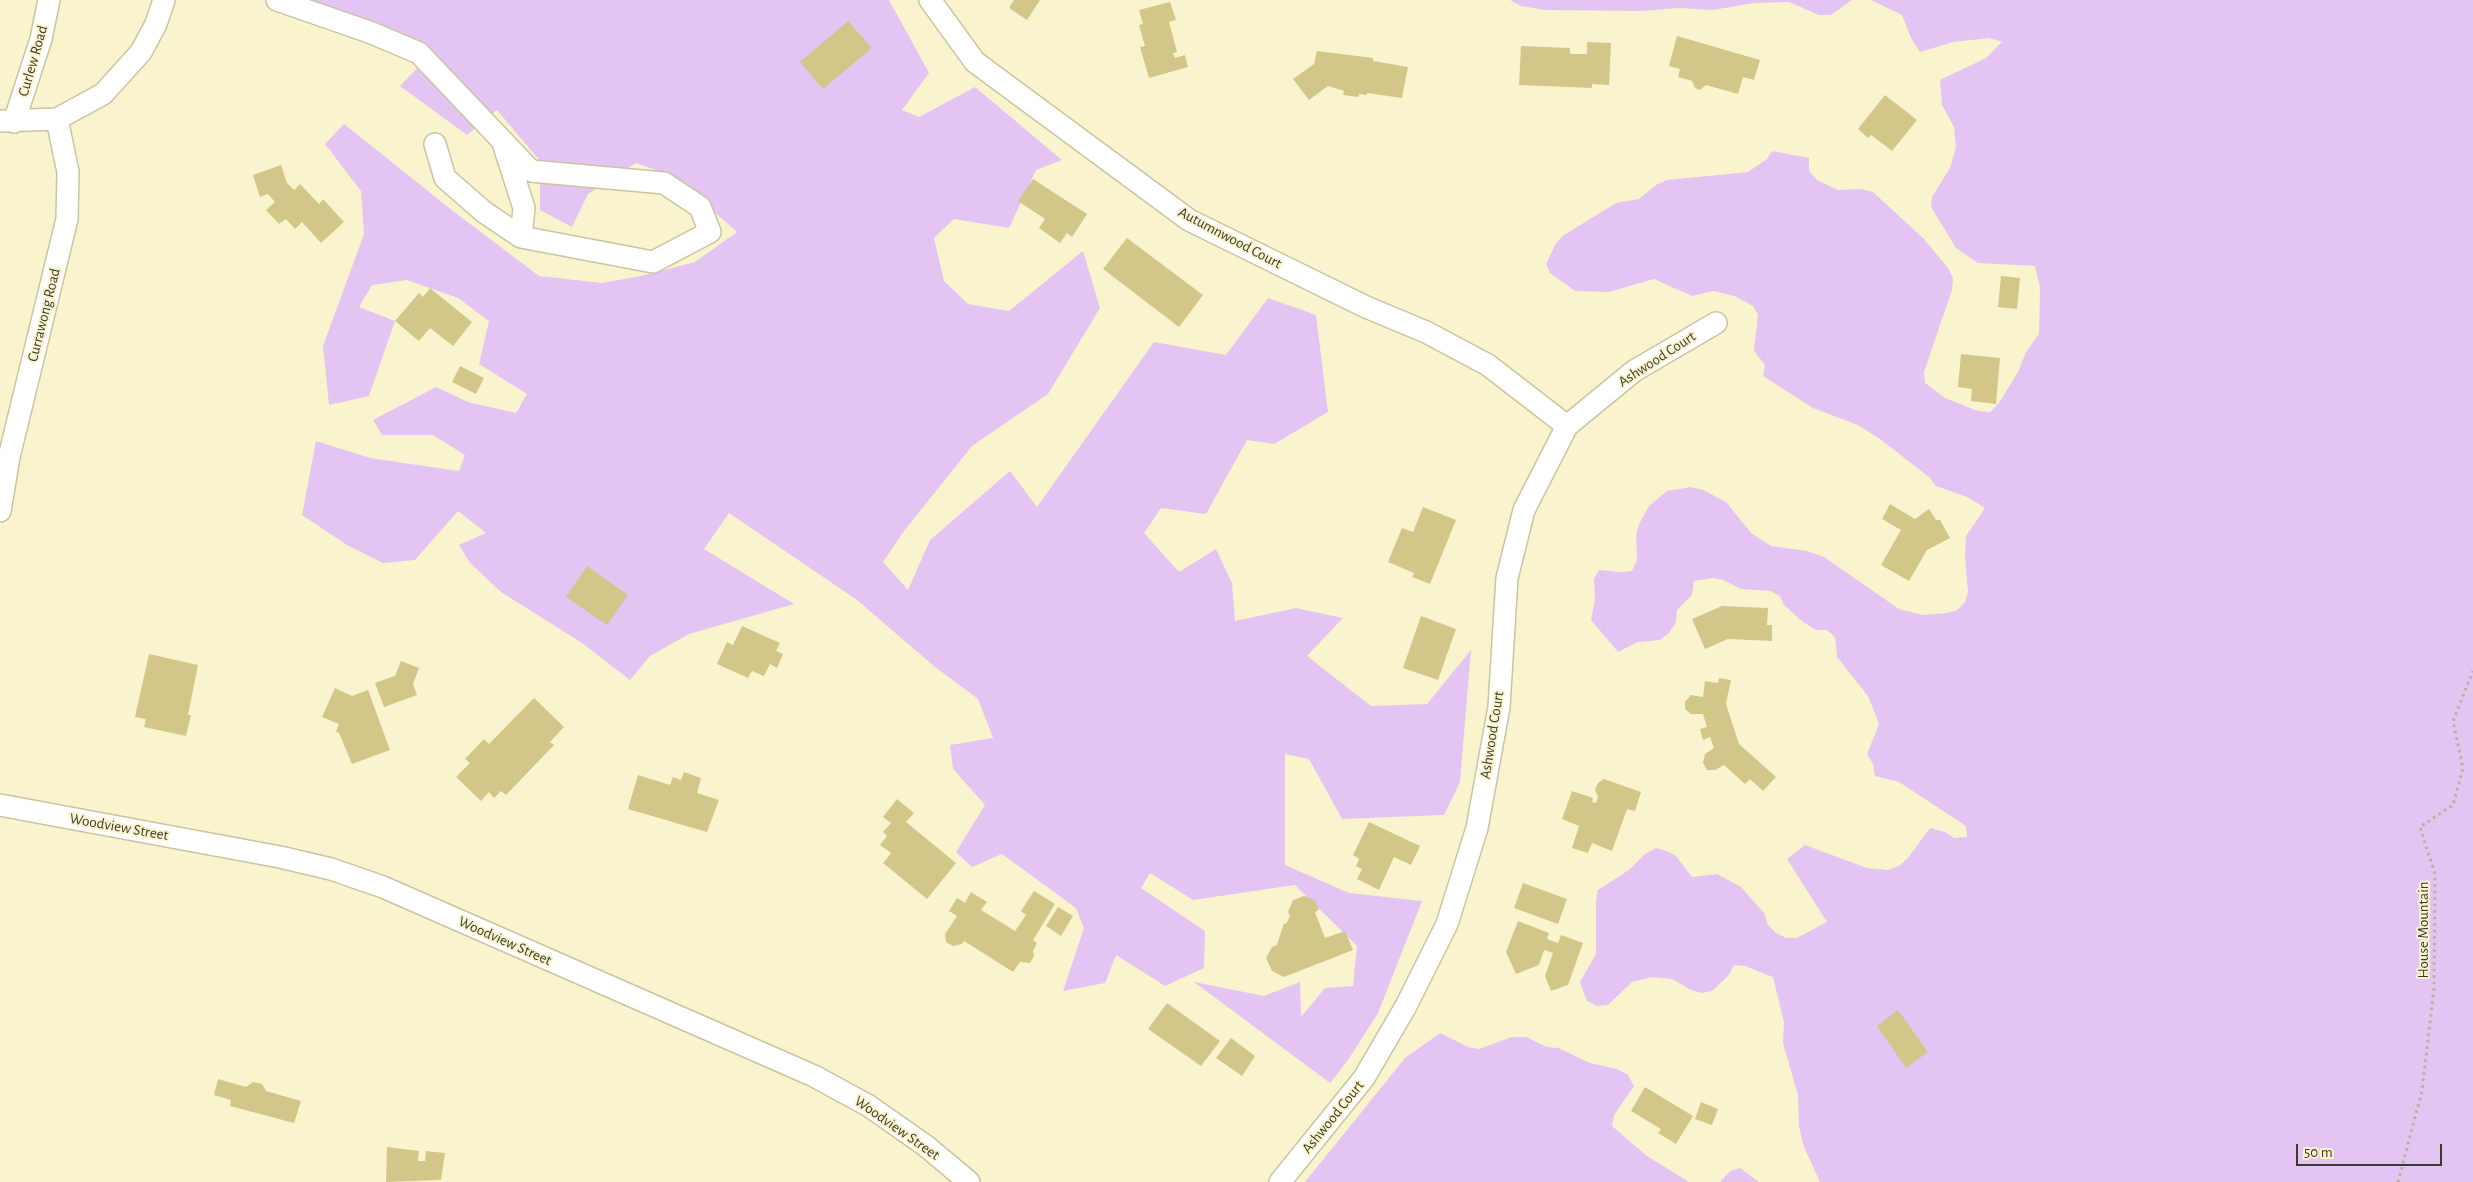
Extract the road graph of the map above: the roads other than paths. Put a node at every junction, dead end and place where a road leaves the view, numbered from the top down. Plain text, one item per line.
1 (49, 0) edge
2 (164, 0) edge
3 (277, 0) edge
4 (930, 0) edge
5 (57, 119) junction
6 (7, 121) edge
7 (502, 140) junction
8 (435, 144) dead end
9 (521, 237) junction
10 (1716, 323) dead end
11 (1566, 426) junction
12 (0, 511) edge
13 (0, 805) edge
14 (969, 1182) edge
15 (1280, 1182) edge

1 - 6 street, Curlew Road
2 - 5 street
3 - 7 street
4 - 11 street, Autumnwood Court
5 - 6 street
5 - 12 street, Currawong Road
7 - 9 street
7 - 9 street
8 - 9 street
10 - 11 street, Ashwood Court
11 - 15 street, Ashwood Court
13 - 14 street, Woodview Street

